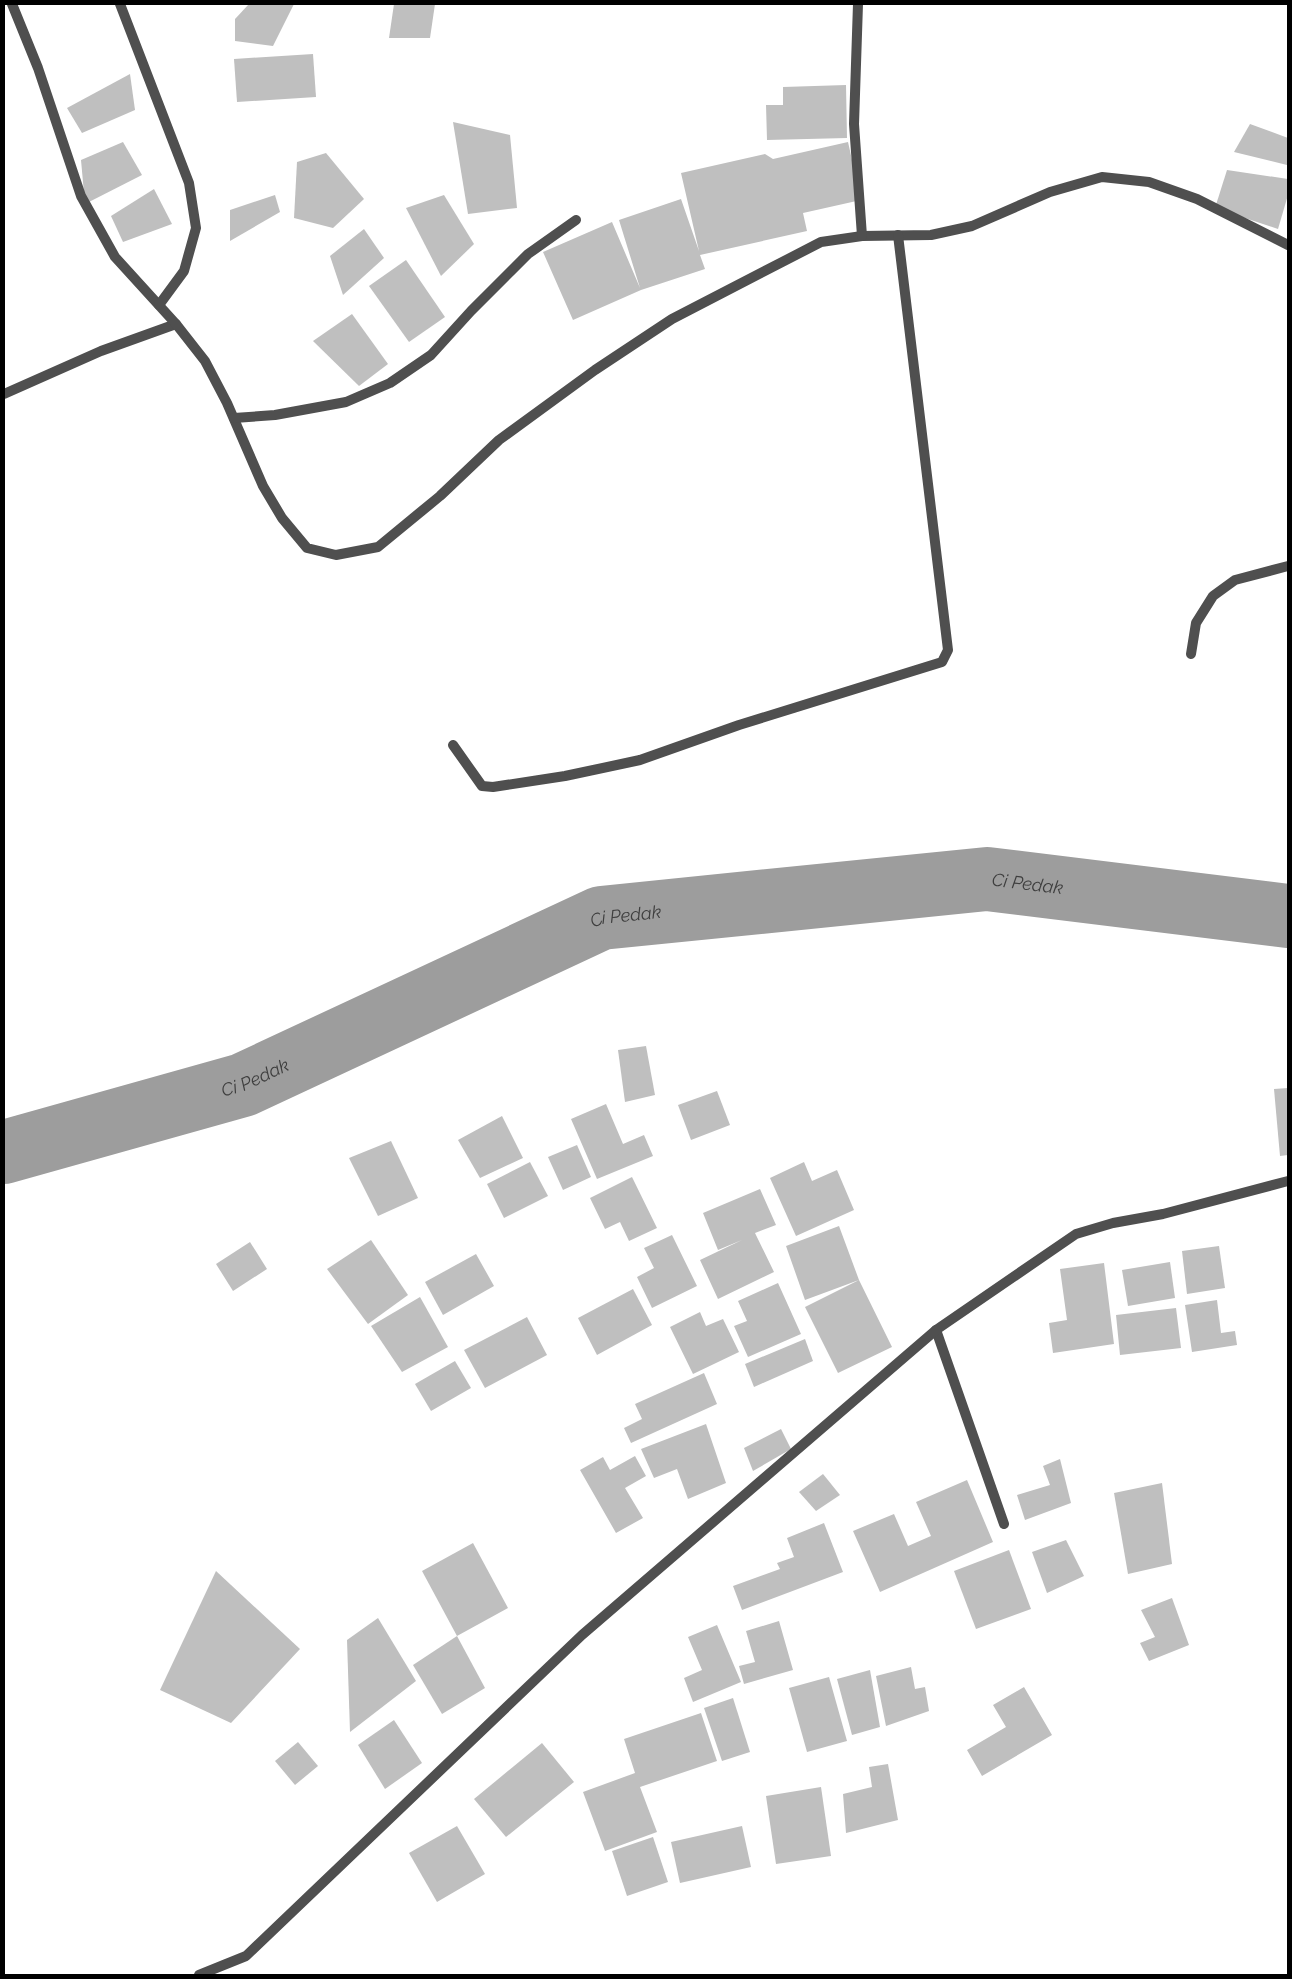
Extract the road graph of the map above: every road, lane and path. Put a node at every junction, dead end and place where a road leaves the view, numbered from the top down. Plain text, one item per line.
1 (12, 4) edge
2 (120, 4) edge
3 (858, 4) edge
4 (576, 220) dead end
5 (898, 235) junction
6 (862, 236) junction
7 (1288, 245) edge
8 (159, 305) junction
9 (176, 324) junction
10 (4, 394) edge
11 (234, 418) junction
12 (1288, 566) edge
13 (1191, 654) dead end
14 (453, 745) dead end
15 (1288, 1181) edge
16 (936, 1330) junction
17 (1004, 1524) dead end
18 (199, 1975) edge

1 - 8 street
2 - 8 street
3 - 6 street
4 - 11 street
5 - 6 street
5 - 7 street
5 - 14 street
6 - 11 street
8 - 9 street
9 - 10 street
9 - 11 street
12 - 13 street
15 - 16 street
16 - 17 street
16 - 18 street

